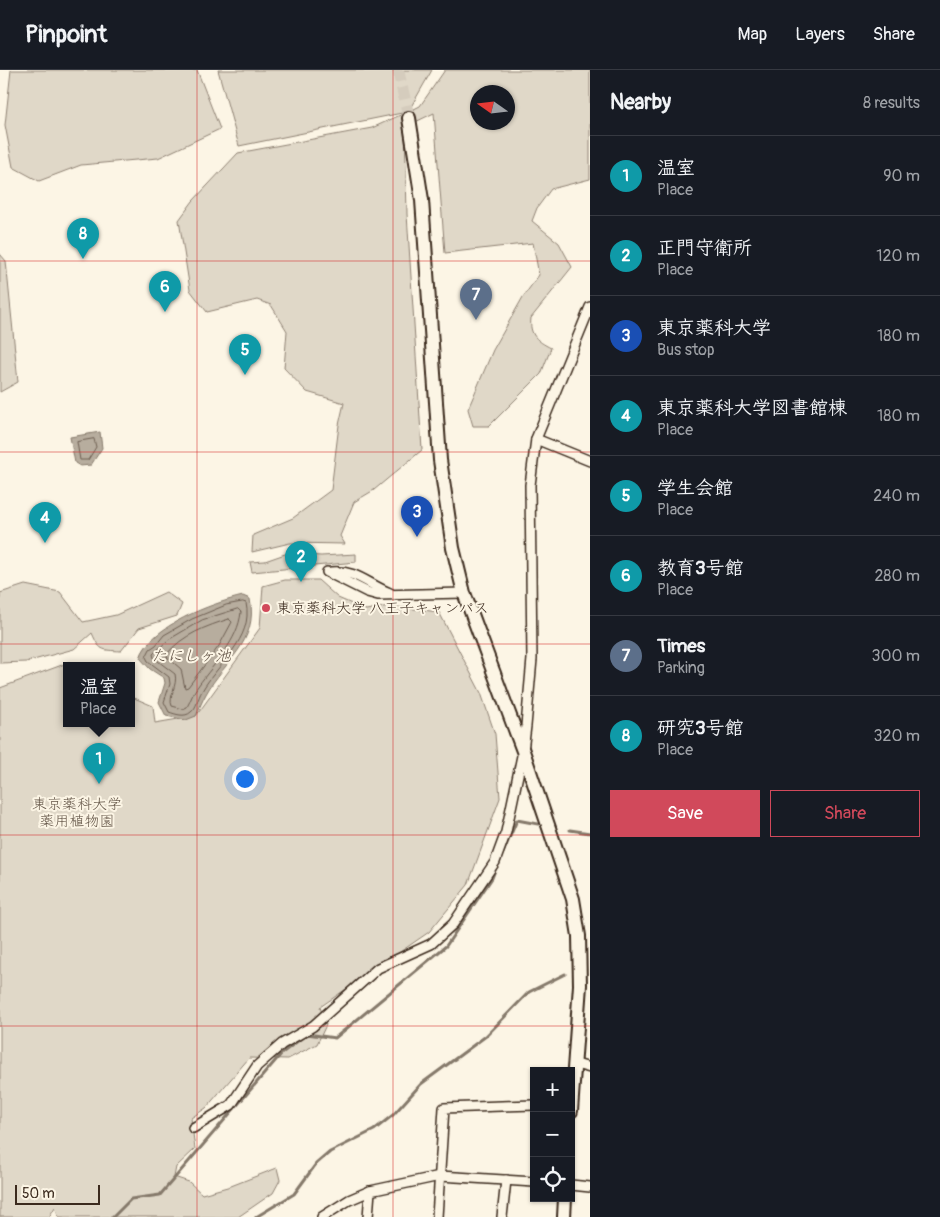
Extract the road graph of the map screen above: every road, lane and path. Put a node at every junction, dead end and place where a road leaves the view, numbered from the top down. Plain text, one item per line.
1 (409, 118) tunnel mouth
2 (590, 307) edge
3 (536, 439) junction
4 (590, 460) edge
5 (464, 593) junction
6 (392, 594) junction
7 (523, 751) junction
8 (576, 1064) junction
9 (590, 1068) edge
10 (575, 1074) edge
11 (530, 1105) edge
12 (193, 1128) dead end
13 (440, 1176) junction
14 (506, 1180) junction
15 (530, 1182) edge
16 (575, 1185) edge
17 (590, 1187) edge
18 (370, 1191) junction
19 (565, 1202) edge
20 (322, 1217) edge
21 (368, 1217) edge
22 (437, 1217) edge
23 (502, 1217) edge
24 (564, 1217) edge

1 - 5 street
2 - 3 street
3 - 4 street
3 - 7 street
5 - 6 street
5 - 7 street
6 - 6 street
7 - 8 street
7 - 12 street
8 - 9 street
8 - 10 street
11 - 13 street
13 - 14 street
13 - 18 street
13 - 22 street
14 - 15 street
14 - 23 street
16 - 17 street
18 - 20 street
18 - 21 street
19 - 24 street

